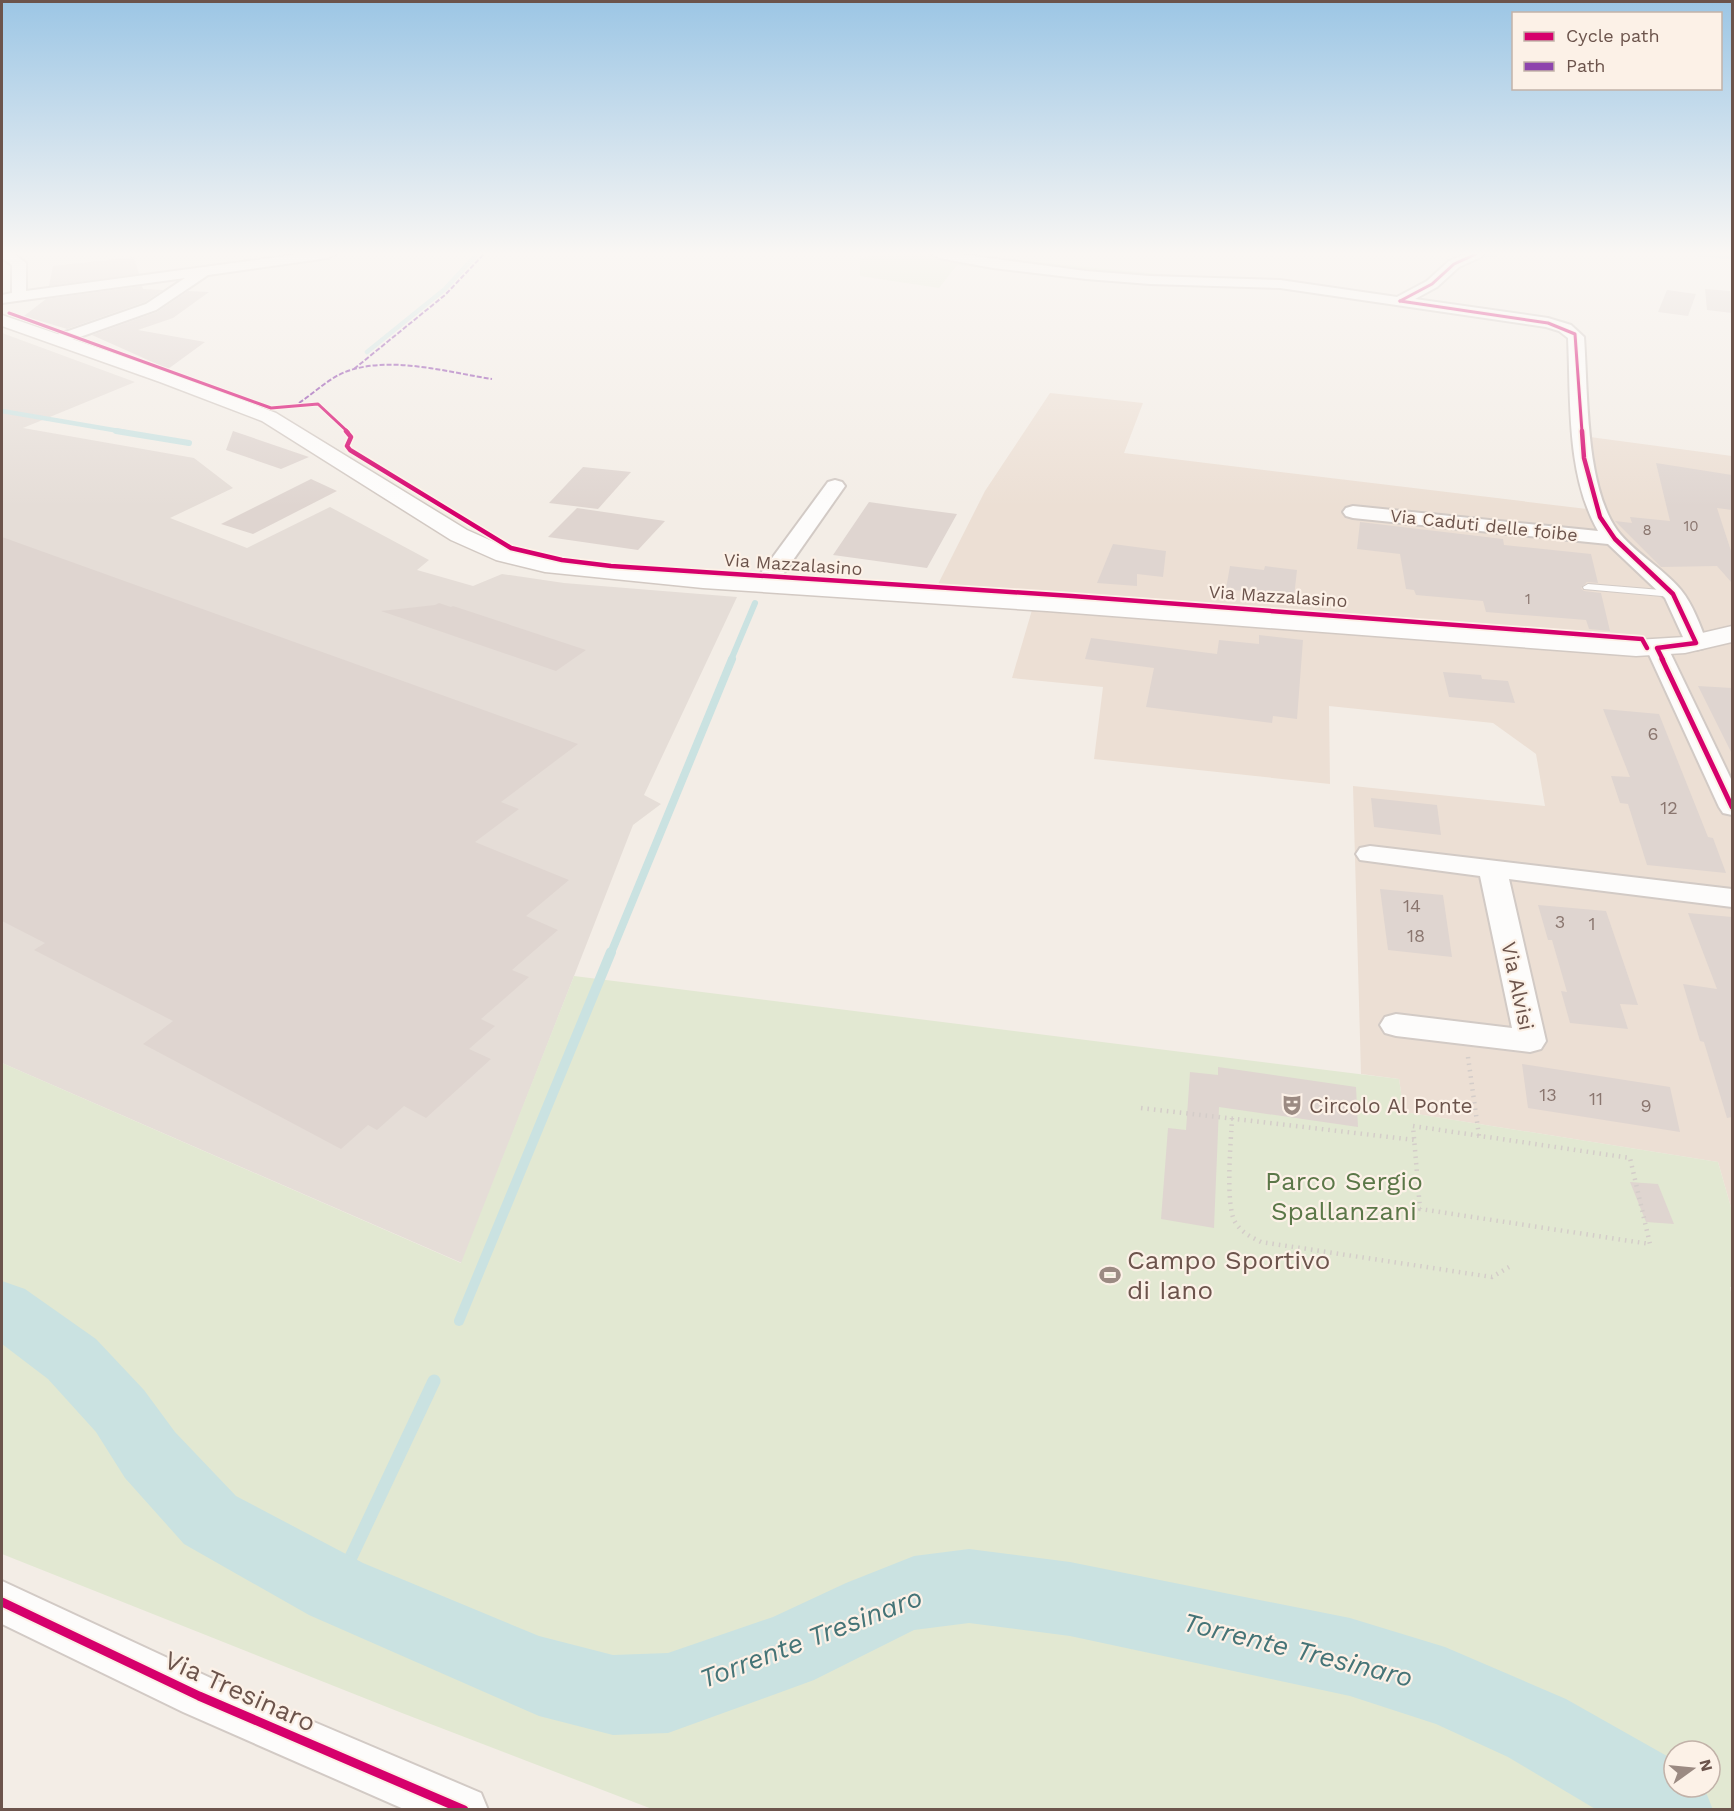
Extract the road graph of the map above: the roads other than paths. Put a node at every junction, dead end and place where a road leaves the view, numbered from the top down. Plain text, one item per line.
1 (60, 339) edge
2 (1575, 339) edge
3 (835, 486) dead end
4 (1353, 512) dead end
5 (1615, 539) junction
6 (764, 585) junction
7 (1588, 587) dead end
8 (1673, 594) junction
9 (1732, 634) edge
10 (1696, 643) junction
11 (1657, 648) junction
12 (1732, 807) edge
13 (1370, 854) dead end
14 (1493, 870) junction
15 (1732, 898) edge
16 (1395, 1025) dead end
17 (2, 1602) edge
18 (464, 1809) edge

1 - 6 main road, Via Mazzalasino
2 - 5 street
3 - 6 street
4 - 5 street, Via Caduti delle foibe
5 - 8 street
6 - 11 main road, Via Mazzalasino
7 - 8 lane
8 - 10 street
9 - 10 main road, Via Mazzalasino
10 - 11 main road, Via Mazzalasino
11 - 12 street
13 - 14 street
14 - 15 street
14 - 16 street, Via Alvisi
17 - 18 street, Via Tresinaro

